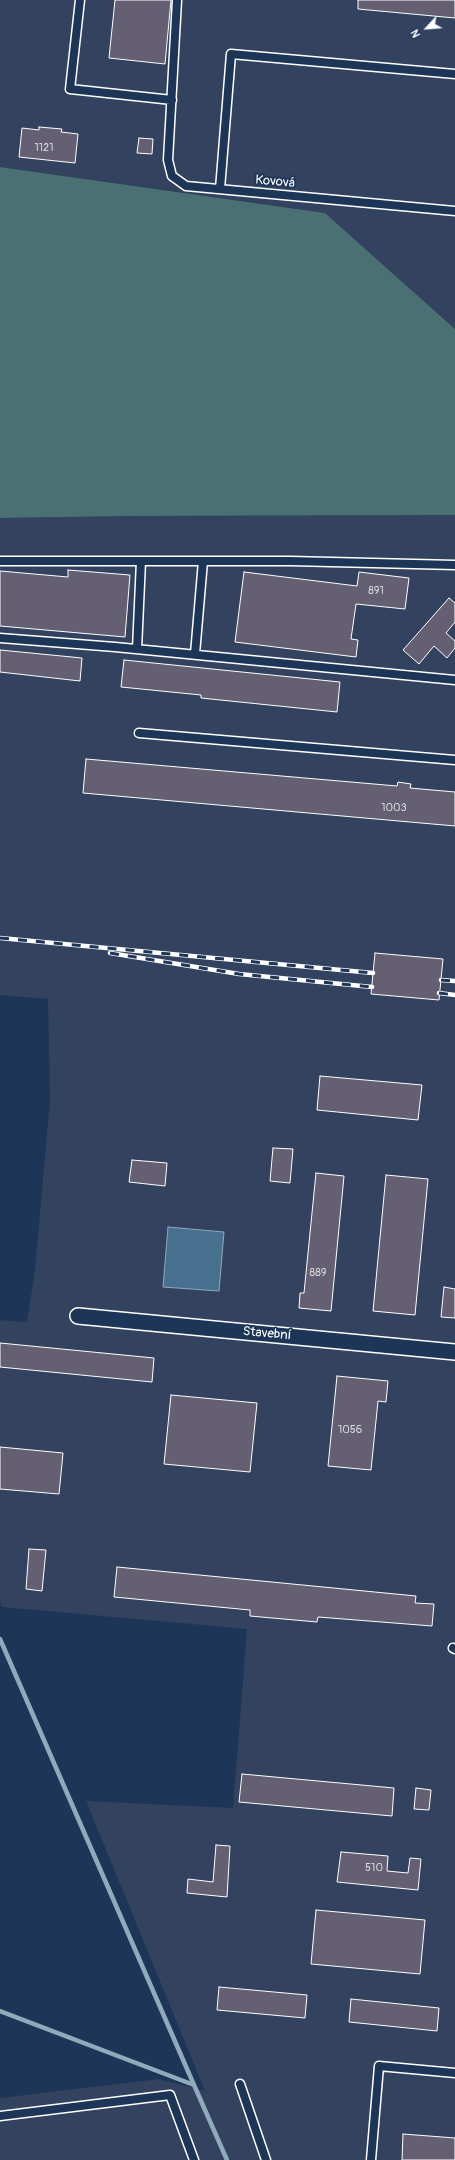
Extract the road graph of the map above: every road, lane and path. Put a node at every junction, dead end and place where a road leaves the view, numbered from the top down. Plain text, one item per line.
1 (80, 0) edge
2 (177, 0) edge
3 (455, 74) edge
4 (172, 100) junction
5 (220, 189) junction
6 (455, 211) edge
7 (0, 561) edge
8 (141, 561) junction
9 (203, 561) junction
10 (455, 565) edge
11 (0, 638) edge
12 (137, 649) junction
13 (195, 654) junction
14 (455, 680) edge
15 (139, 732) dead end
16 (455, 760) edge
17 (78, 1316) dead end
18 (455, 1352) edge
19 (455, 2073) edge
20 (240, 2084) dead end
21 (0, 2116) edge
22 (194, 2160) edge
23 (266, 2160) edge
24 (371, 2160) edge

1 - 4 lane
2 - 4 lane, Kovová
3 - 5 lane
4 - 5 lane, Kovová
5 - 6 lane, Kovová
7 - 8 lane
8 - 9 lane
8 - 12 lane
9 - 10 lane
9 - 13 lane
11 - 12 lane
12 - 13 lane
13 - 14 lane
15 - 16 lane
17 - 18 street, Stavební
19 - 24 lane
20 - 23 lane
21 - 22 lane

